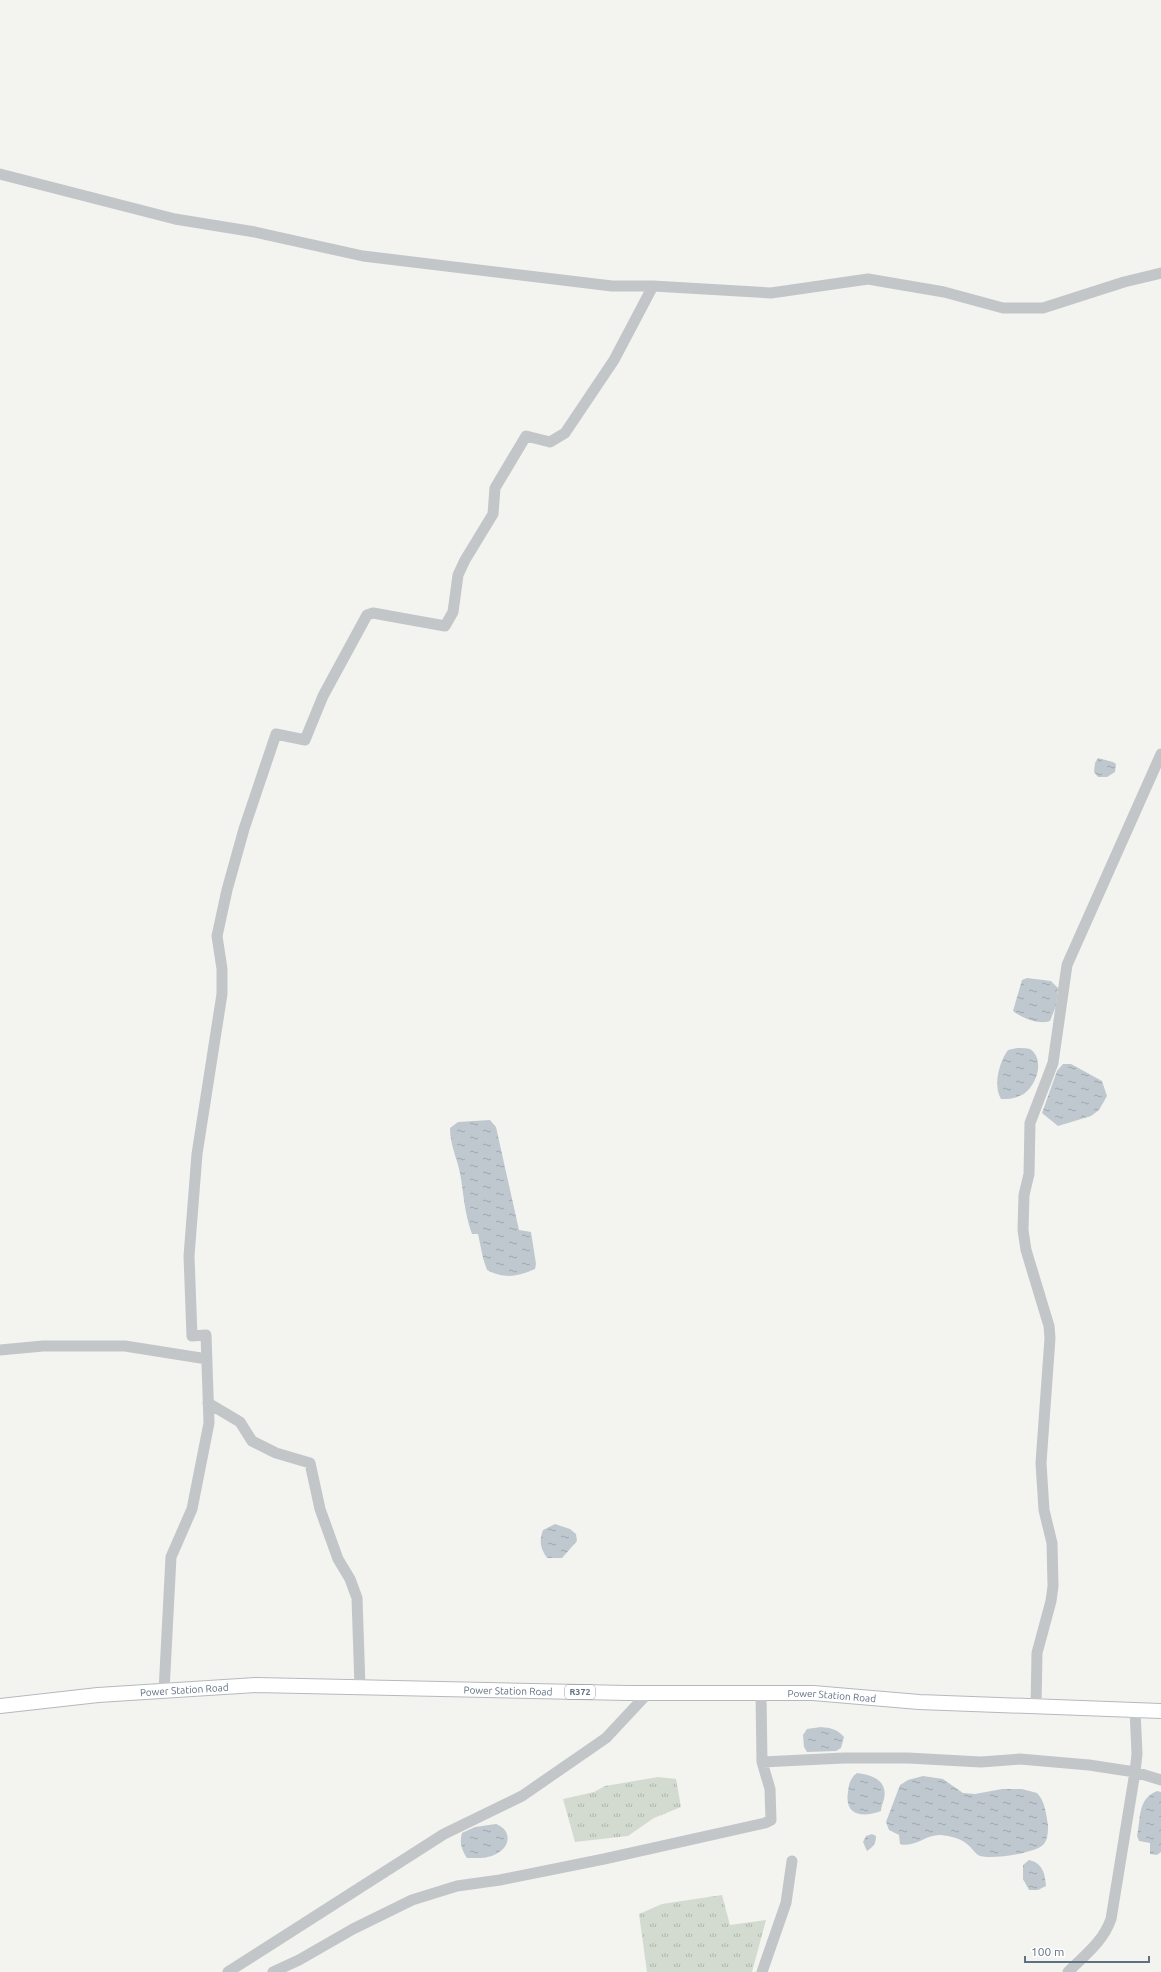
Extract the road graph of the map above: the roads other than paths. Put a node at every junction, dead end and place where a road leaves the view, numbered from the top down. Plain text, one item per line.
1 (0, 174) edge
2 (1161, 273) edge
3 (653, 286) junction
4 (1161, 754) edge
5 (0, 1350) edge
6 (207, 1358) junction
7 (208, 1403) junction
8 (360, 1687) junction
9 (164, 1691) junction
10 (648, 1693) junction
11 (761, 1693) junction
12 (0, 1706) edge
13 (1036, 1706) junction
14 (1135, 1710) junction
15 (1161, 1711) edge
16 (762, 1762) junction
17 (1135, 1772) junction
18 (1161, 1780) edge
19 (792, 1861) dead end
20 (228, 1972) edge
21 (273, 1972) edge
22 (762, 1972) edge
23 (1068, 1972) edge

1 - 3 street
2 - 3 street
3 - 6 street
4 - 13 street
5 - 6 street
6 - 7 street
7 - 8 street
7 - 9 street
8 - 9 main road, Power Station Road / R372
8 - 10 main road, Power Station Road / R372
9 - 12 main road, Power Station Road / R372
10 - 11 main road, Power Station Road / R372
10 - 20 street
11 - 13 main road, Power Station Road / R372
11 - 16 street
13 - 14 main road, Power Station Road / R372
14 - 15 main road, Power Station Road / R372
14 - 17 street
16 - 17 street
16 - 21 street
17 - 18 street
17 - 23 street
19 - 22 street

